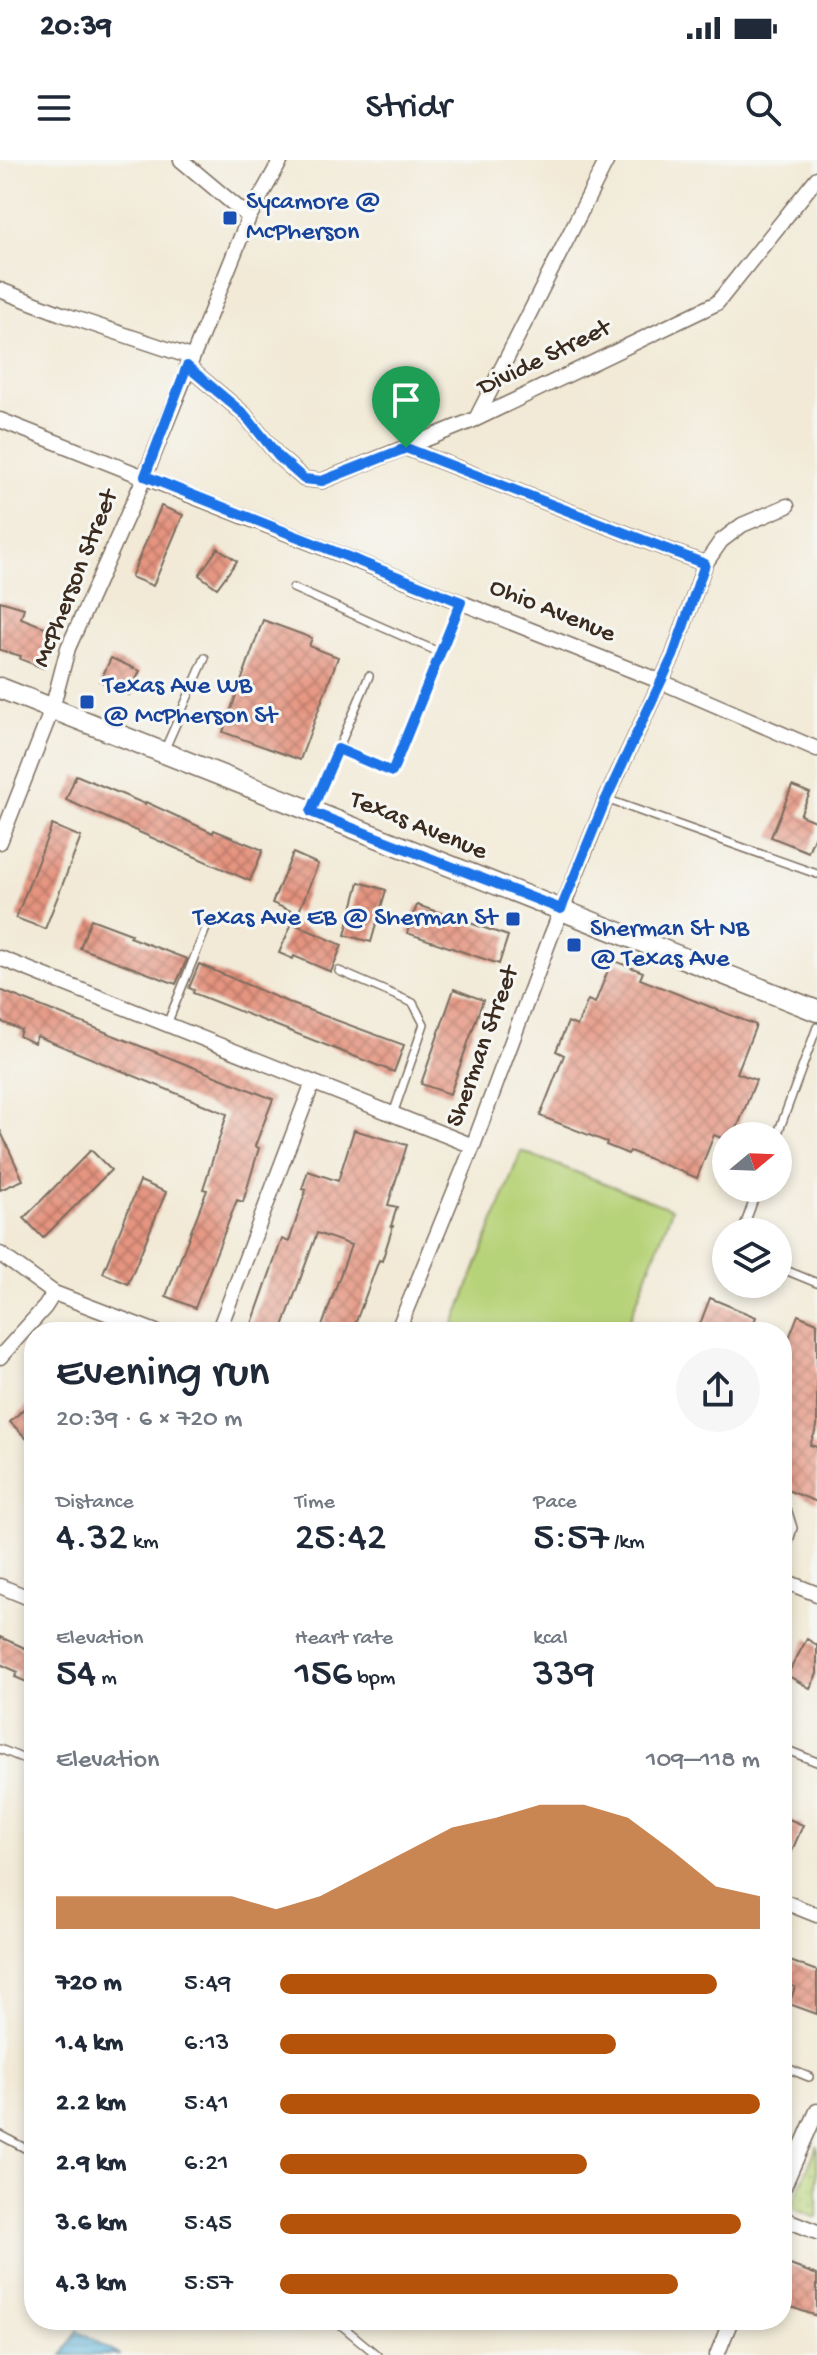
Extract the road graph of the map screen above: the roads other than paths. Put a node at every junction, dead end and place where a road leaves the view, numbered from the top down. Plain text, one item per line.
1 (181, 160) edge
2 (281, 160) edge
3 (607, 160) edge
4 (817, 178) edge
5 (249, 217) junction
6 (0, 290) edge
7 (189, 362) junction
8 (476, 419) junction
9 (0, 420) edge
10 (406, 448) junction
11 (145, 476) junction
12 (787, 506) dead end
13 (705, 564) junction
14 (293, 588) dead end
15 (461, 602) junction
16 (441, 653) junction
17 (205, 658) dead end
18 (369, 676) dead end
19 (662, 682) junction
20 (0, 688) edge
21 (52, 709) junction
22 (338, 749) junction
23 (817, 749) edge
24 (163, 753) junction
25 (606, 799) junction
26 (311, 812) junction
27 (0, 842) edge
28 (817, 874) edge
29 (561, 909) junction
30 (209, 921) dead end
31 (0, 958) edge
32 (339, 971) dead end
33 (817, 1011) edge
34 (167, 1024) junction
35 (817, 1027) edge
36 (313, 1082) junction
37 (393, 1114) junction
38 (782, 1122) edge
39 (473, 1146) junction
40 (0, 1254) edge
41 (792, 1273) edge
42 (817, 1283) edge
43 (54, 1293) junction
44 (32, 1322) edge
45 (130, 1322) edge
46 (222, 1322) edge
47 (401, 1322) edge
48 (24, 1330) edge
49 (0, 1357) edge
50 (792, 1584) edge
51 (0, 1586) edge
52 (817, 1594) edge
53 (24, 1596) edge
54 (0, 1749) edge
55 (792, 1752) edge
56 (24, 1759) edge
57 (817, 1762) edge
58 (792, 1905) edge
59 (817, 1915) edge
60 (792, 2070) edge
61 (809, 2077) dead end
62 (817, 2111) edge
63 (0, 2135) edge
64 (24, 2148) edge
65 (792, 2168) edge
66 (792, 2222) edge
67 (817, 2232) edge
68 (347, 2330) edge
69 (727, 2330) edge
70 (719, 2354) edge
71 (377, 2355) edge

1 - 5 street
2 - 5 street, McPherson Street
3 - 8 street
4 - 8 street, Divide Street
5 - 7 street, McPherson Street
6 - 7 street
7 - 10 street, Divide Street
7 - 11 street, McPherson Street
8 - 10 street, Divide Street
9 - 11 street, Ohio Avenue
10 - 13 street
11 - 15 street, Ohio Avenue
11 - 21 street, McPherson Street
12 - 13 street, Sherman Street
13 - 19 street, Sherman Street
14 - 16 lane
15 - 16 lane
15 - 19 street, Ohio Avenue
16 - 22 lane
17 - 24 lane
18 - 22 lane
19 - 23 street, Ohio Avenue
19 - 25 street, Sherman Street
20 - 21 street, Texas Avenue
21 - 24 street, Texas Avenue
21 - 27 street, McPherson Street
22 - 26 lane
24 - 26 street, Texas Avenue
25 - 28 lane
25 - 29 street, Sherman Street
26 - 29 street, Texas Avenue
29 - 33 street, Texas Avenue
29 - 39 street, Sherman Street
30 - 34 lane
31 - 34 street
32 - 37 lane
34 - 36 street
35 - 38 lane
36 - 37 street
36 - 46 street
37 - 39 street
39 - 47 street, Sherman Street
40 - 43 street
41 - 42 lane
43 - 44 street
43 - 45 street
48 - 49 street
50 - 52 street
51 - 53 street
54 - 56 lane
55 - 57 lane
58 - 59 street
60 - 61 lane
62 - 65 street
63 - 64 lane
66 - 67 street
68 - 71 lane
69 - 70 street

